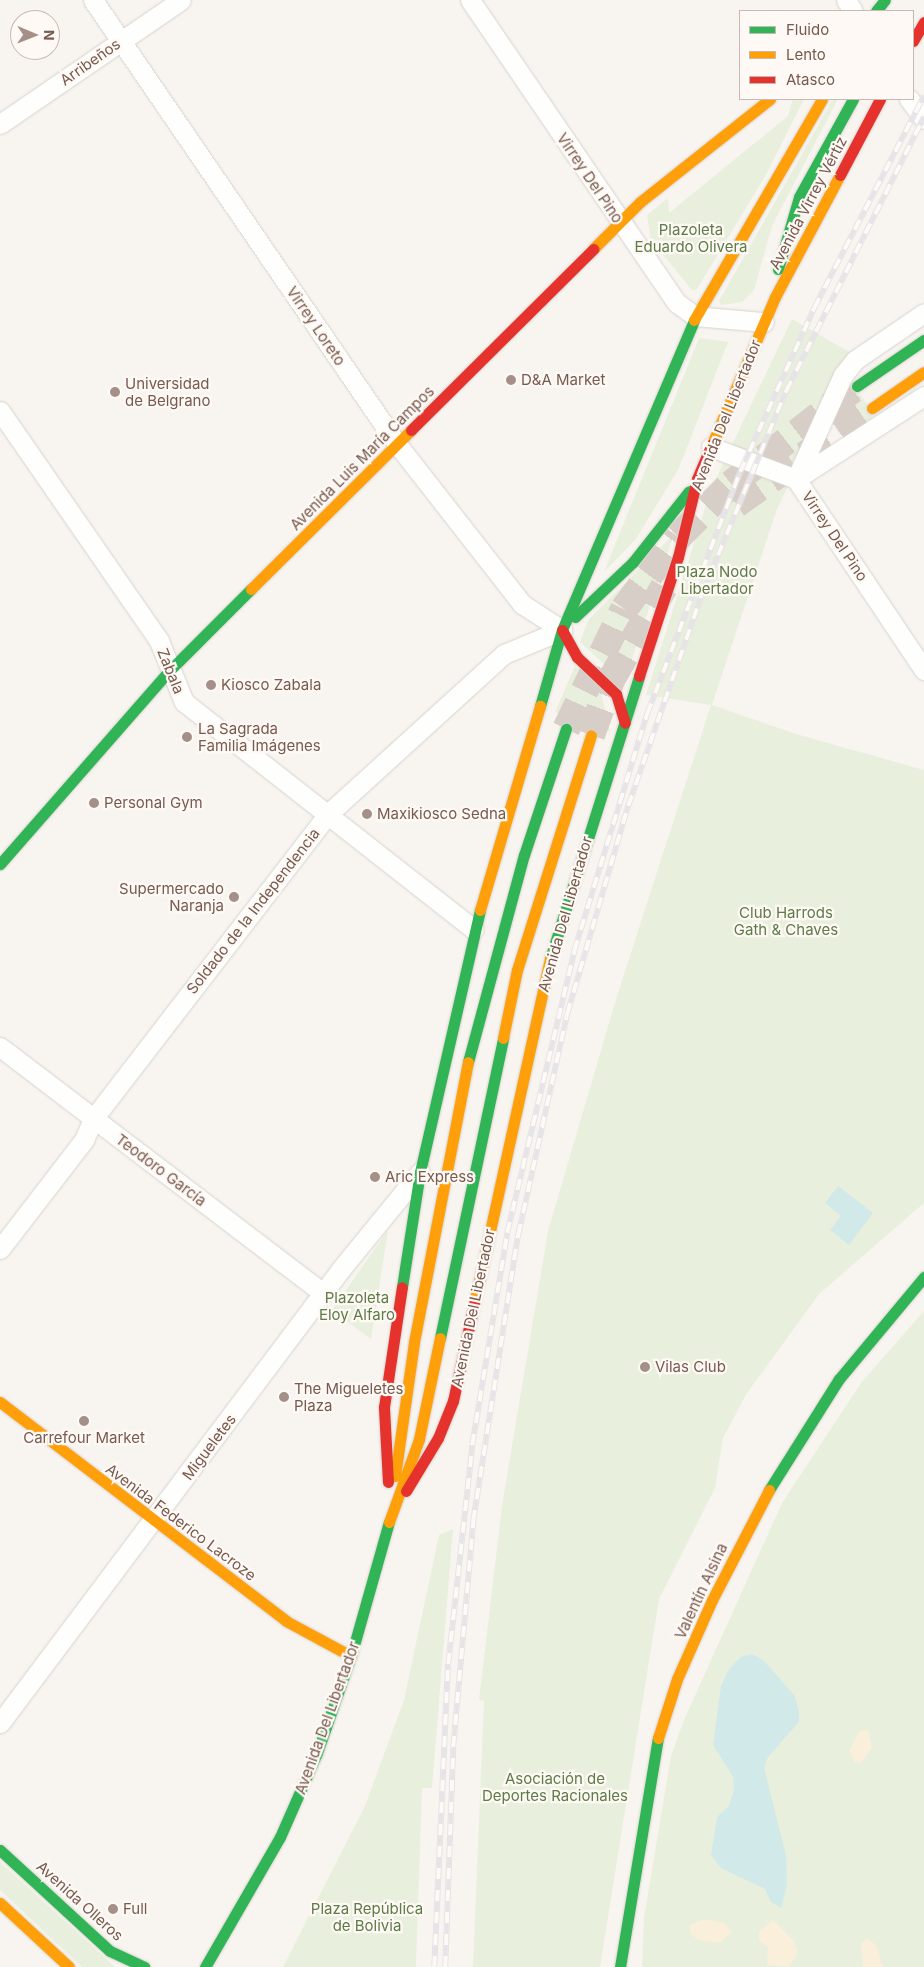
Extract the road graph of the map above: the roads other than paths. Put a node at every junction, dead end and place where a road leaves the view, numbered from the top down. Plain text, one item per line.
1 (93, 0) edge
2 (180, 0) edge
3 (470, 0) edge
4 (885, 0) edge
5 (877, 10) edge
6 (924, 22) edge
7 (914, 39) edge
8 (121, 41) junction
9 (769, 100) edge
10 (821, 100) edge
11 (852, 100) edge
12 (879, 100) edge
13 (910, 100) edge
14 (924, 119) edge
15 (0, 124) edge
16 (622, 224) junction
17 (776, 297) junction
18 (924, 313) edge
19 (695, 316) junction
20 (764, 322) junction
21 (924, 340) edge
22 (924, 372) edge
23 (857, 386) tunnel mouth
24 (924, 396) edge
25 (872, 408) tunnel mouth
26 (0, 411) edge
27 (821, 423) junction
28 (7, 437) edge
29 (397, 444) junction
30 (711, 448) junction
31 (846, 448) junction
32 (698, 479) junction
33 (796, 479) junction
34 (562, 630) junction
35 (171, 668) junction
36 (924, 670) edge
37 (625, 723) junction
38 (566, 729) tunnel mouth
39 (591, 735) tunnel mouth
40 (328, 814) junction
41 (0, 864) edge
42 (474, 929) junction
43 (0, 1047) edge
44 (93, 1119) junction
45 (420, 1172) junction
46 (0, 1249) edge
47 (924, 1277) edge
48 (323, 1293) junction
49 (0, 1402) edge
50 (392, 1510) junction
51 (154, 1520) junction
52 (351, 1656) junction
53 (0, 1723) edge
54 (0, 1850) edge
55 (0, 1903) edge
56 (69, 1967) edge
57 (144, 1967) edge
58 (205, 1967) edge
59 (620, 1967) edge

1 - 8 street, Virrey Loreto
2 - 8 street, Arribeños
3 - 16 street, Virrey Del Pino
4 - 5 main road
6 - 7 main road
8 - 15 street, Arribeños
8 - 29 street, Virrey Loreto
9 - 16 main road, Avenida Luis María Campos
10 - 19 main road
11 - 17 main road
12 - 17 main road, Avenida Virrey Vértiz
13 - 14 street
16 - 19 street, Virrey Del Pino
16 - 29 main road, Avenida Luis María Campos
17 - 20 main road, Avenida Virrey Vértiz
18 - 27 street
19 - 20 street
19 - 34 main road, Avenida Del Libertador
20 - 30 main road, Avenida Del Libertador
21 - 23 main road
22 - 25 main road
24 - 31 street
26 - 28 street, Zabala
27 - 31 street
27 - 33 street
28 - 35 street, Zabala
29 - 34 street, Virrey Loreto
29 - 35 main road, Avenida Luis María Campos
30 - 32 main road, Avenida Del Libertador
30 - 33 street, Virrey Del Pino
31 - 33 street
32 - 34 main road
32 - 37 main road, Avenida Del Libertador
33 - 36 street, Virrey Del Pino
34 - 37 main road
34 - 40 street, Soldado de la Independencia
34 - 42 main road, Avenida Del Libertador
35 - 40 street, Zabala
35 - 41 main road, Avenida Luis María Campos
37 - 50 main road, Avenida Del Libertador
38 - 50 main road, Avenida Del Libertador
39 - 50 main road, Avenida Del Libertador
40 - 42 street, Zabala
40 - 44 street, Soldado de la Independencia
42 - 45 main road, Avenida Del Libertador
43 - 44 street, Teodoro García
44 - 46 street, Soldado de la Independencia
44 - 48 street, Teodoro García
45 - 48 street, Migueletes
45 - 50 main road, Avenida Del Libertador
47 - 59 main road, Valentín Alsina
48 - 51 street, Migueletes
49 - 51 main road, Avenida Federico Lacroze
50 - 52 main road, Avenida Del Libertador
51 - 52 main road, Avenida Federico Lacroze
51 - 53 street, Migueletes
52 - 58 main road, Avenida Del Libertador
54 - 57 main road, Avenida Olleros
55 - 56 main road

